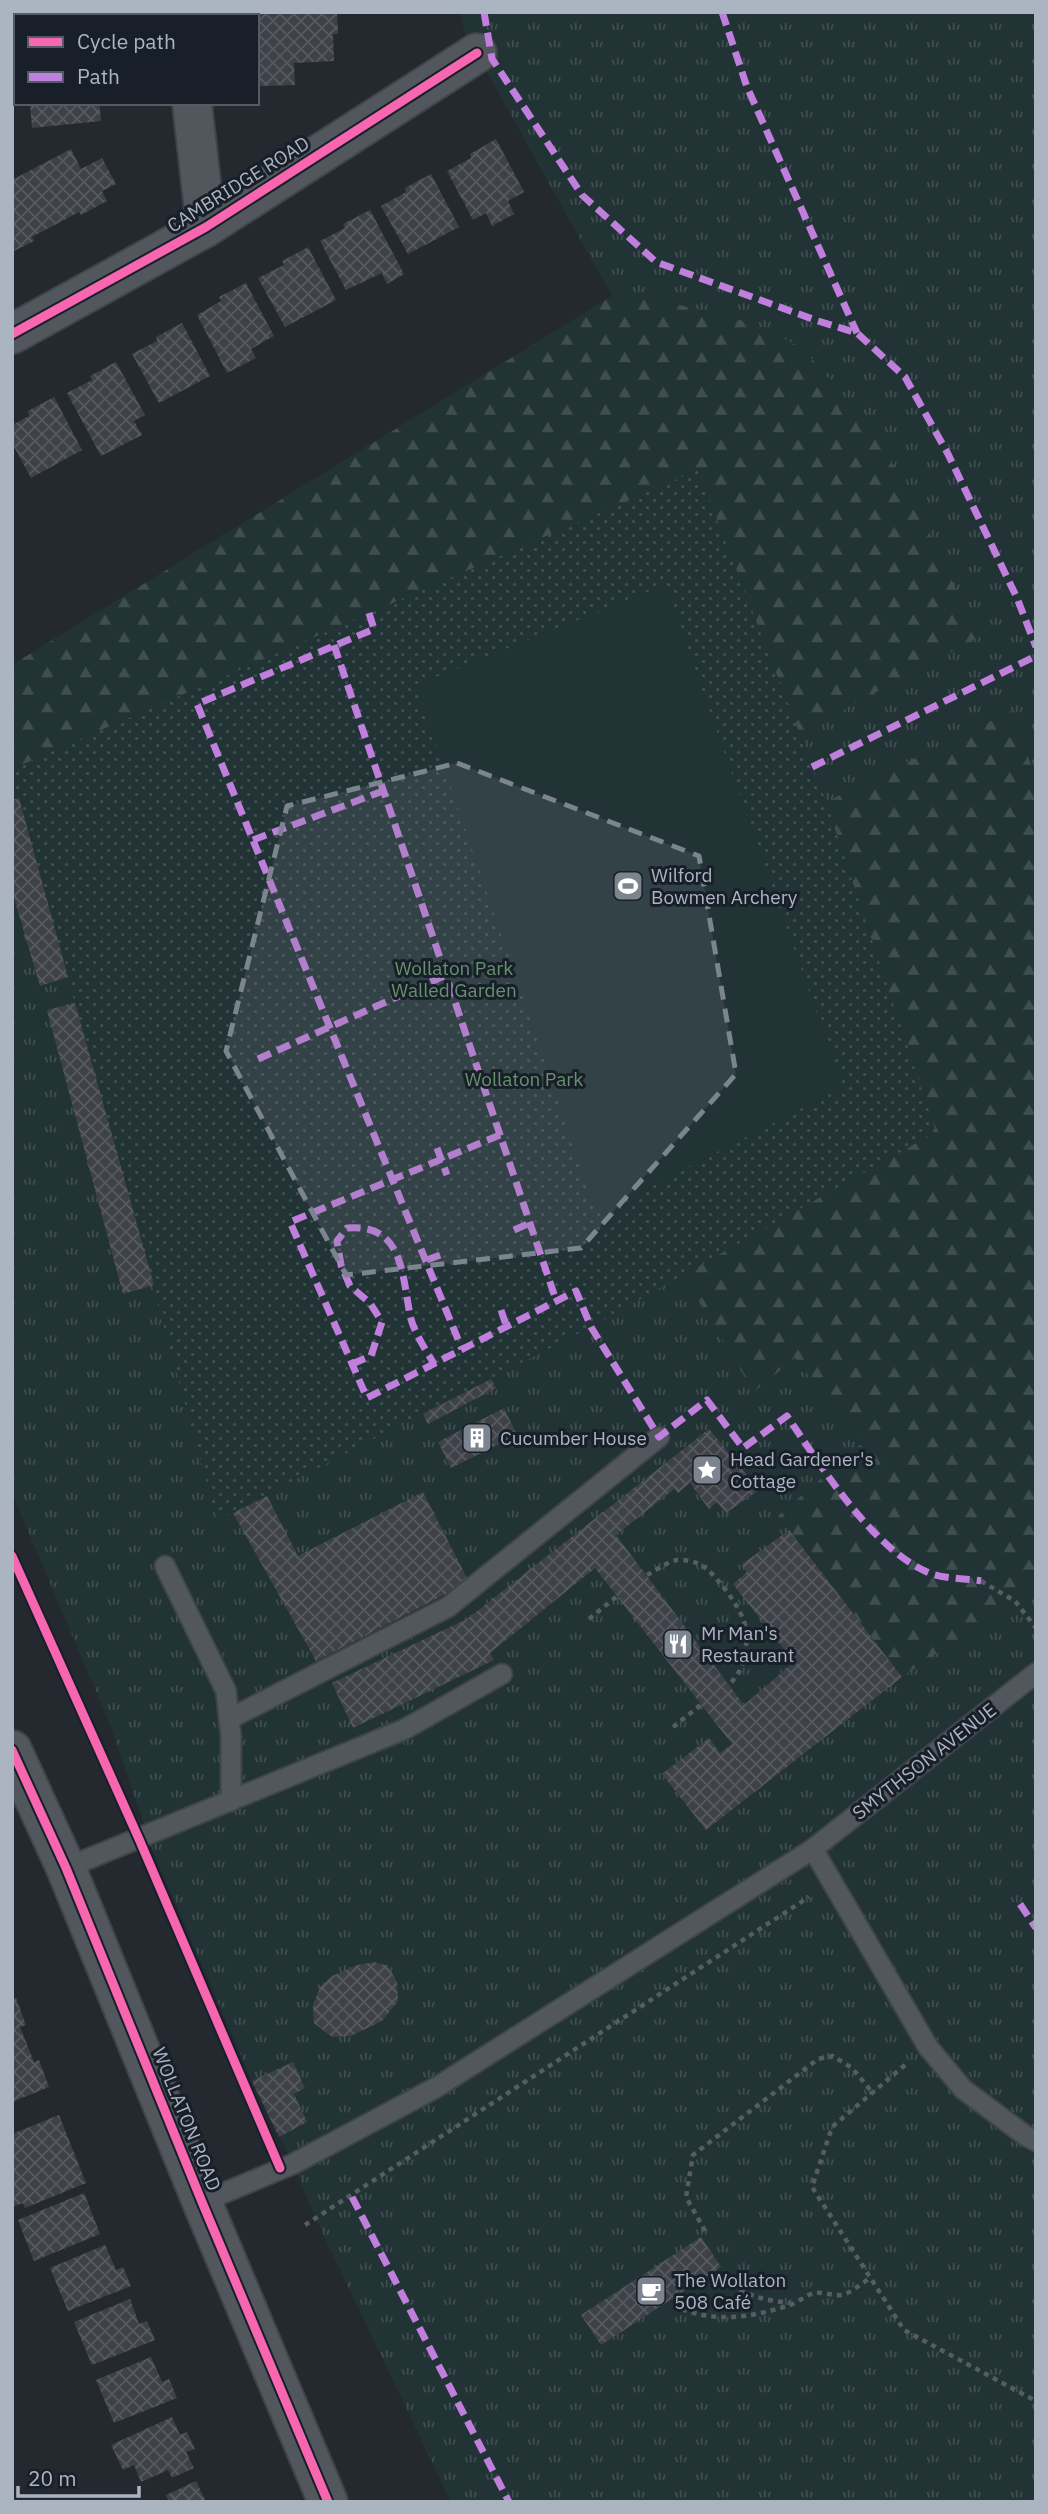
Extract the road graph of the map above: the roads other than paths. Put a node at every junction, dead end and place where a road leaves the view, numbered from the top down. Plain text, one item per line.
1 (477, 53) dead end
2 (192, 105) edge
3 (206, 227) junction
4 (12, 334) edge
5 (659, 1437) dead end
6 (165, 1566) dead end
7 (1036, 1673) edge
8 (502, 1674) dead end
9 (229, 1719) junction
10 (12, 1750) edge
11 (231, 1801) junction
12 (813, 1849) junction
13 (66, 1868) junction
14 (1036, 2141) edge
15 (202, 2202) junction
16 (328, 2502) edge

1 - 3 street, CAMBRIDGE ROAD
2 - 3 street
3 - 4 street, CAMBRIDGE ROAD
5 - 9 lane
6 - 9 lane
7 - 12 lane, SMYTHSON AVENUE
8 - 11 lane
9 - 11 lane
10 - 13 street, WOLLATON ROAD
11 - 13 lane
12 - 14 lane
12 - 15 lane, SMYTHSON AVENUE
13 - 15 street, WOLLATON ROAD
15 - 16 street, WOLLATON ROAD

